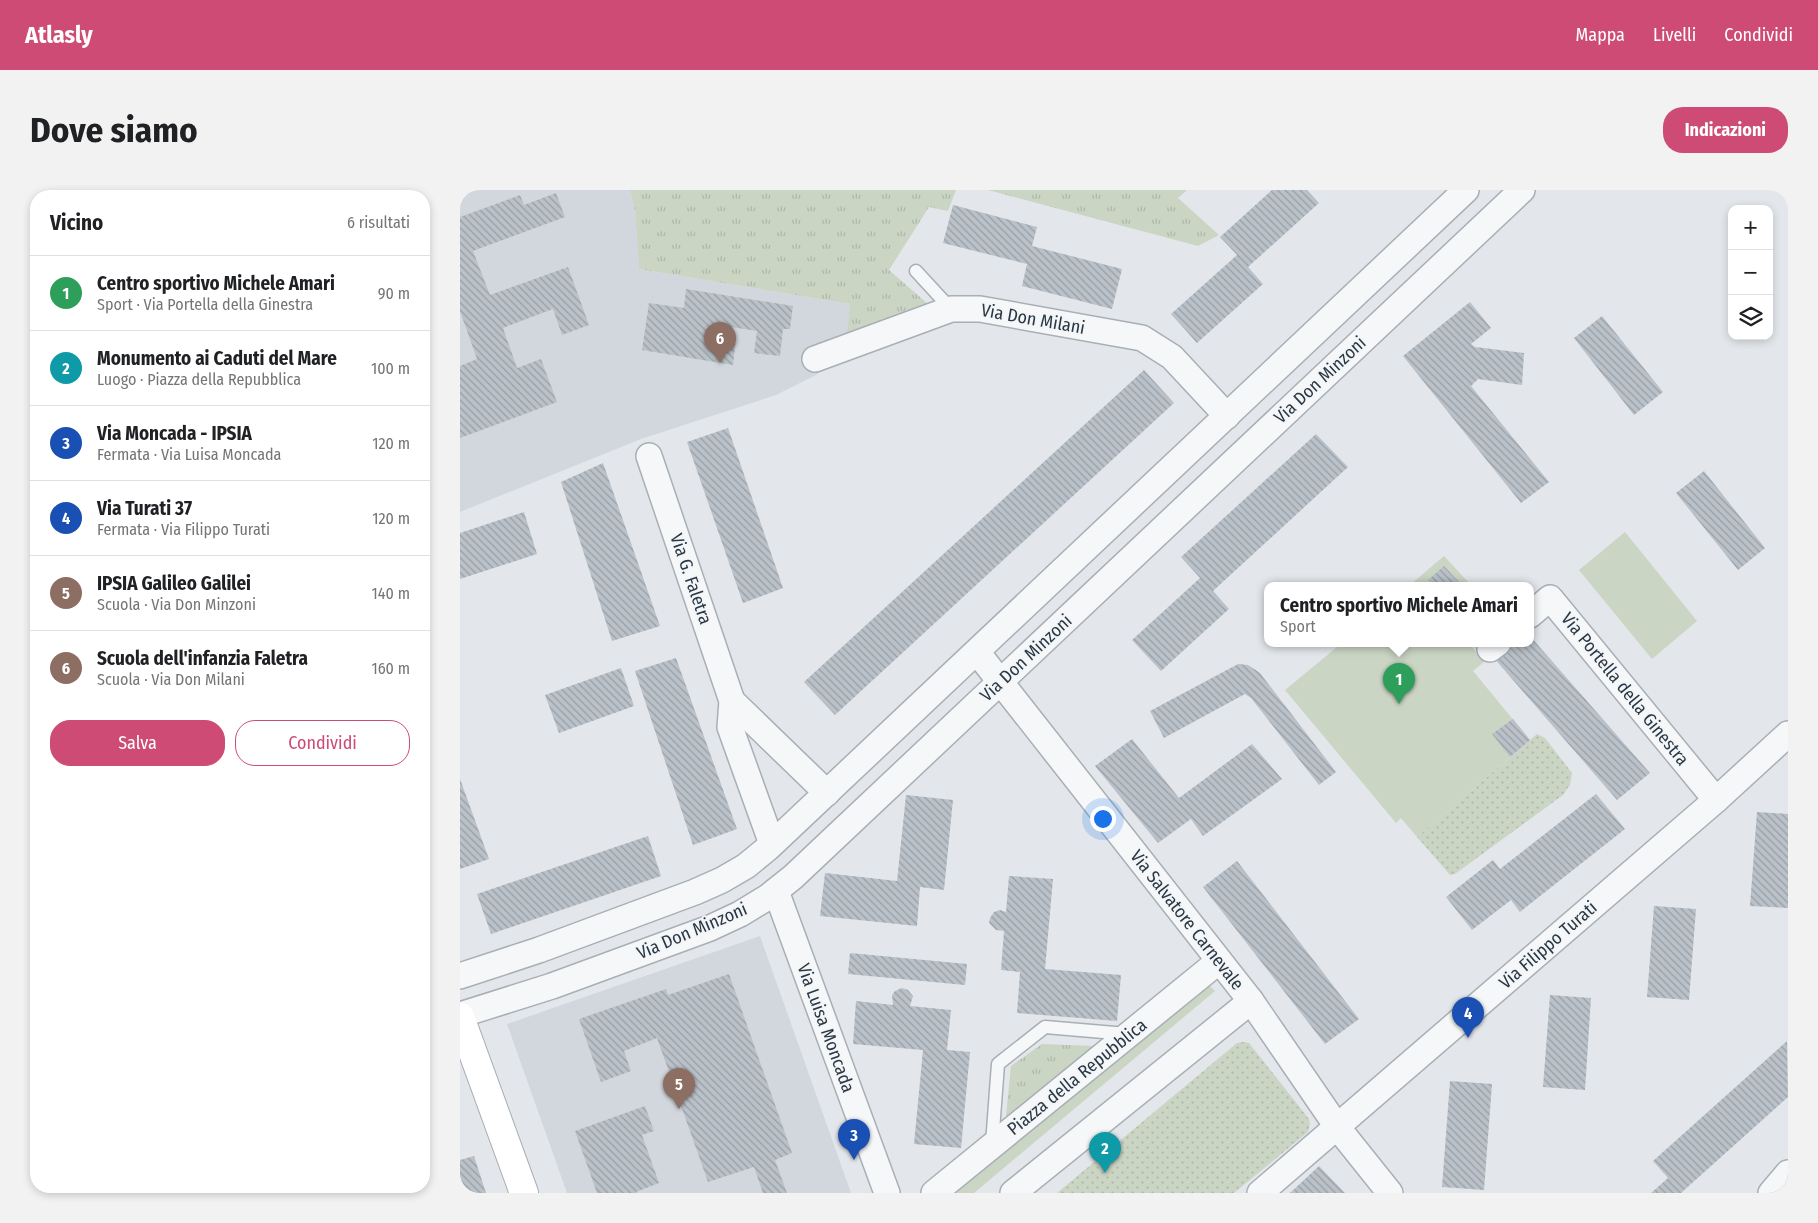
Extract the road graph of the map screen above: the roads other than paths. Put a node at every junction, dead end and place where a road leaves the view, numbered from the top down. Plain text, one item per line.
1 (1466, 190) edge
2 (1522, 190) edge
3 (916, 271) dead end
4 (951, 309) junction
5 (815, 359) dead end
6 (1227, 416) junction
7 (649, 456) dead end
8 (1534, 612) edge
9 (977, 652) junction
10 (1001, 682) junction
11 (732, 701) junction
12 (1788, 734) edge
13 (827, 793) junction
14 (1716, 800) junction
15 (772, 844) junction
16 (776, 891) junction
17 (1219, 961) junction
18 (460, 976) edge
19 (1251, 1001) junction
20 (460, 1016) edge
21 (1129, 1034) junction
22 (1338, 1128) junction
23 (991, 1147) junction
24 (1788, 1173) edge
25 (524, 1193) edge
26 (887, 1193) edge
27 (934, 1193) edge
28 (1013, 1193) edge
29 (1260, 1193) edge
30 (1390, 1193) edge
31 (1770, 1193) edge

1 - 6 street, Via Don Minzoni
2 - 10 street, Via Don Minzoni
3 - 4 lane
4 - 5 street, Via Don Milani
4 - 6 street, Via Don Milani
6 - 9 street, Via Don Minzoni
7 - 11 street, Via G. Faletra
8 - 14 street, Via Portella della Ginestra
9 - 10 street, Via Salvatore Carnevale
9 - 13 street, Via Don Minzoni
10 - 16 street, Via Don Minzoni
10 - 17 street, Via Salvatore Carnevale
11 - 13 street
11 - 15 street
12 - 14 street, Via Filippo Turati
13 - 15 street, Via Don Minzoni
14 - 22 street, Via Filippo Turati
15 - 18 street, Via Don Minzoni
16 - 20 street, Via Don Minzoni
16 - 26 street, Via Luisa Moncada
17 - 19 street, Via Salvatore Carnevale
17 - 21 street, Piazza della Repubblica
19 - 22 street, Via Salvatore Carnevale
19 - 28 street
20 - 25 main road
21 - 23 street, Piazza della Repubblica
21 - 23 lane
22 - 29 street, Via Filippo Turati
22 - 30 street, Via Salvatore Carnevale
23 - 27 street, Piazza della Repubblica
24 - 31 street

